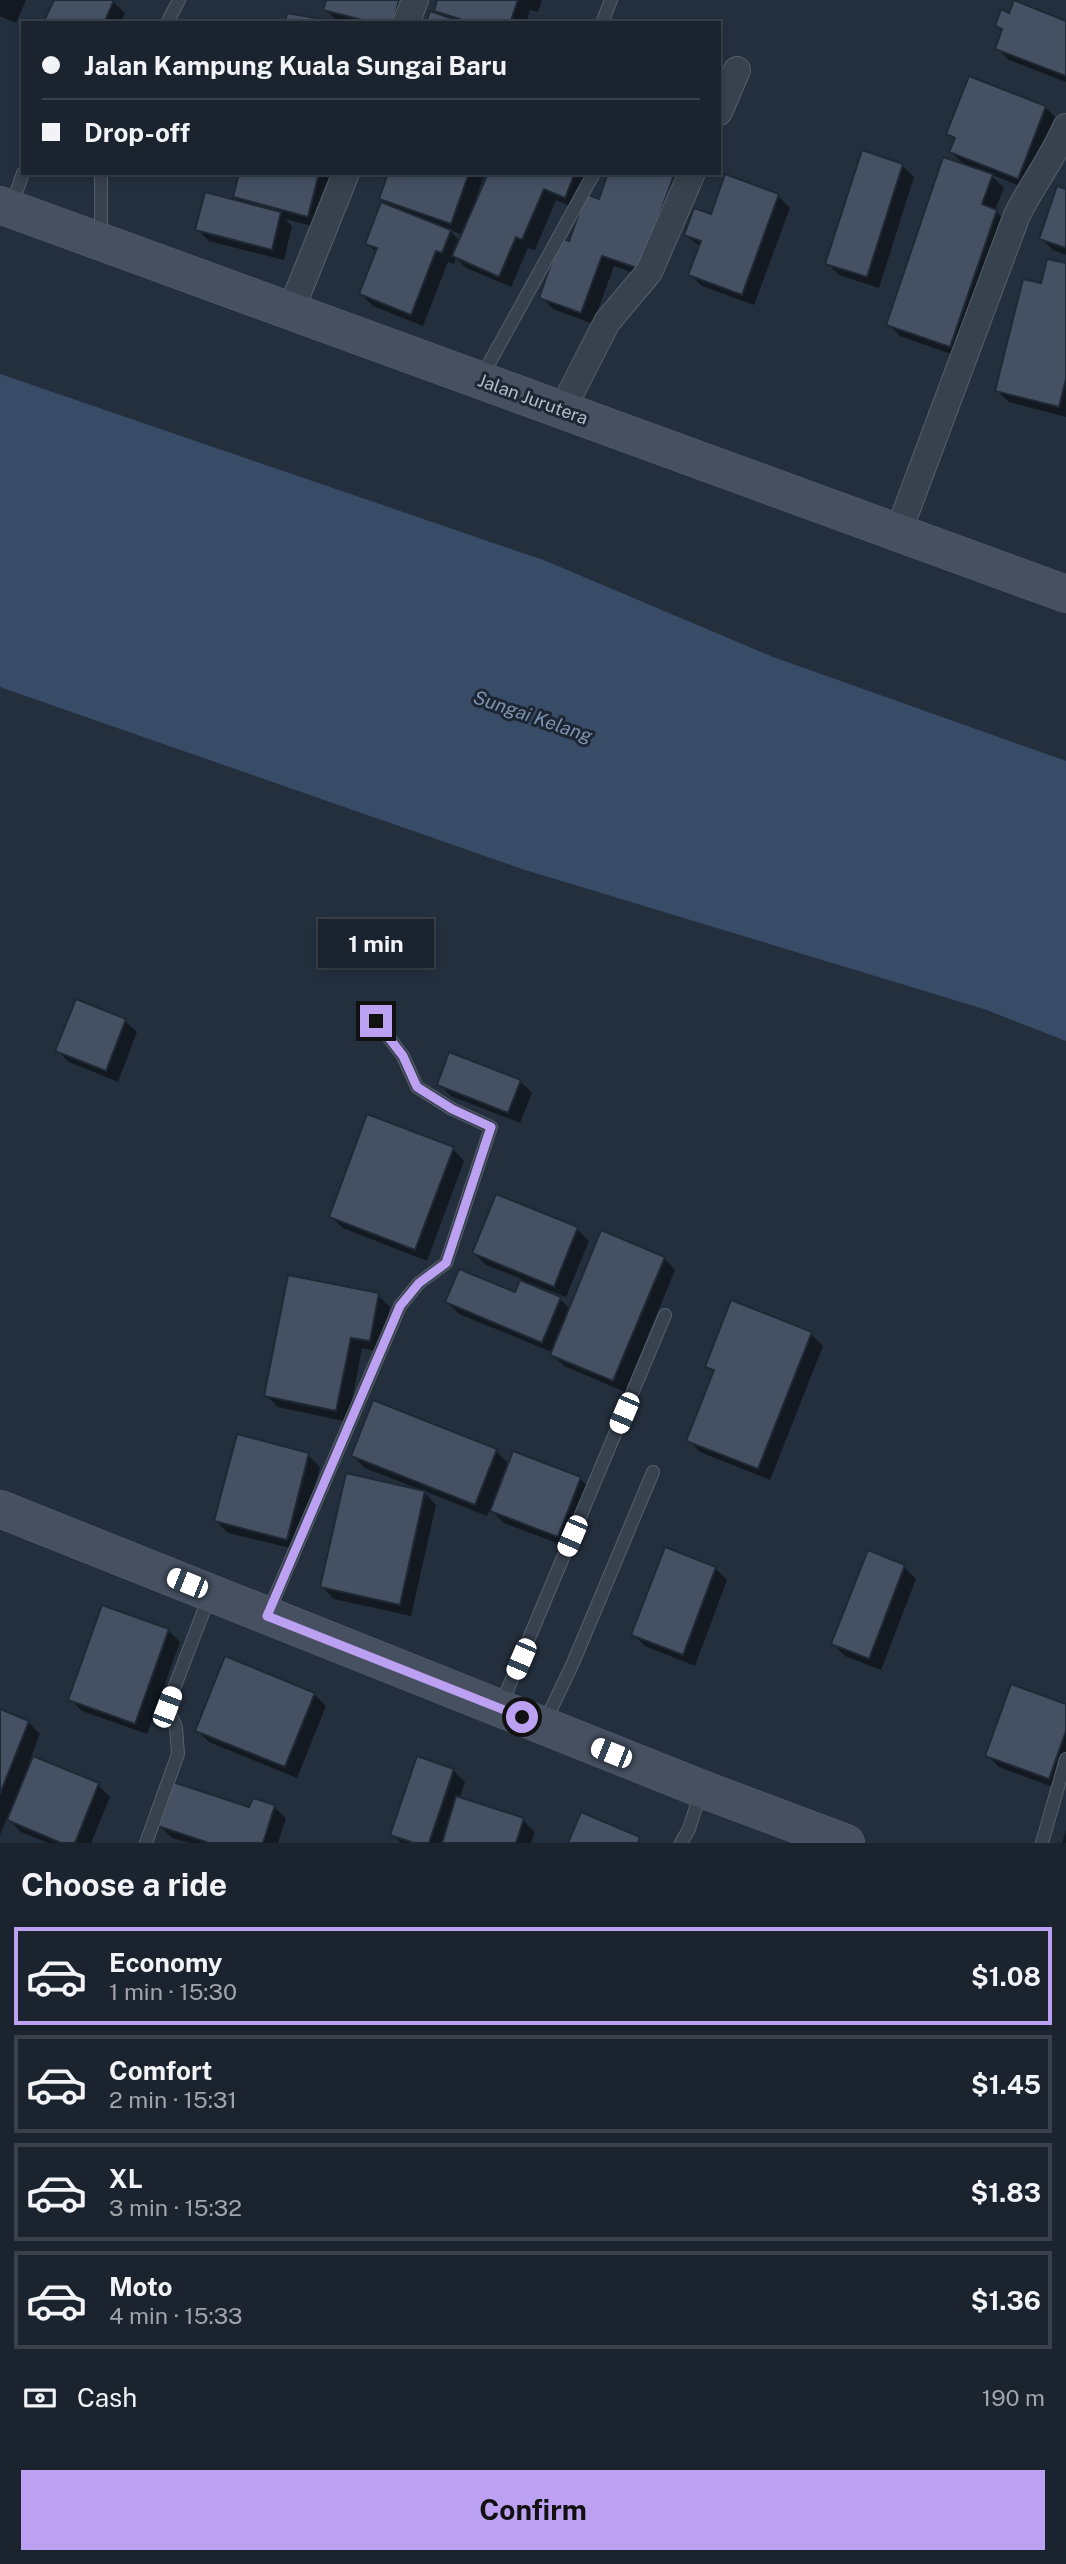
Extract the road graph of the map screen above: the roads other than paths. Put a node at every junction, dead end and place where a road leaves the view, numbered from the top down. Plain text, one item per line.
1 (179, 0) edge
2 (415, 0) edge
3 (611, 0) edge
4 (168, 21) edge
5 (407, 21) edge
6 (603, 21) edge
7 (737, 70) dead end
8 (721, 107) edge
9 (1066, 127) edge
10 (22, 175) edge
11 (102, 175) edge
12 (345, 175) edge
13 (593, 175) edge
14 (691, 175) edge
15 (5, 207) edge
16 (101, 241) junction
17 (291, 310) junction
18 (480, 379) junction
19 (562, 410) junction
20 (898, 533) junction
21 (1066, 594) edge
22 (376, 1021) dead end
23 (665, 1315) dead end
24 (653, 1472) dead end
25 (0, 1509) edge
26 (211, 1592) junction
27 (267, 1616) junction
28 (500, 1708) junction
29 (544, 1726) junction
30 (1066, 1759) edge
31 (702, 1789) junction
32 (146, 1843) edge
33 (681, 1843) edge
34 (846, 1843) edge
35 (1042, 1843) edge

1 - 4 lane
2 - 5 street
3 - 6 lane
7 - 8 street
9 - 20 street
10 - 15 lane
11 - 16 lane
12 - 17 street
13 - 18 lane
14 - 19 street
15 - 16 street, Jalan Jurutera
16 - 17 street, Jalan Jurutera
17 - 18 street, Jalan Jurutera
18 - 19 street, Jalan Jurutera
19 - 20 street, Jalan Jurutera
20 - 21 street, Jalan Jurutera
22 - 27 lane
23 - 28 lane
24 - 29 lane
25 - 26 street
26 - 27 street
26 - 32 lane
27 - 28 street
28 - 29 street
29 - 31 street
30 - 35 lane
31 - 33 lane
31 - 34 street

